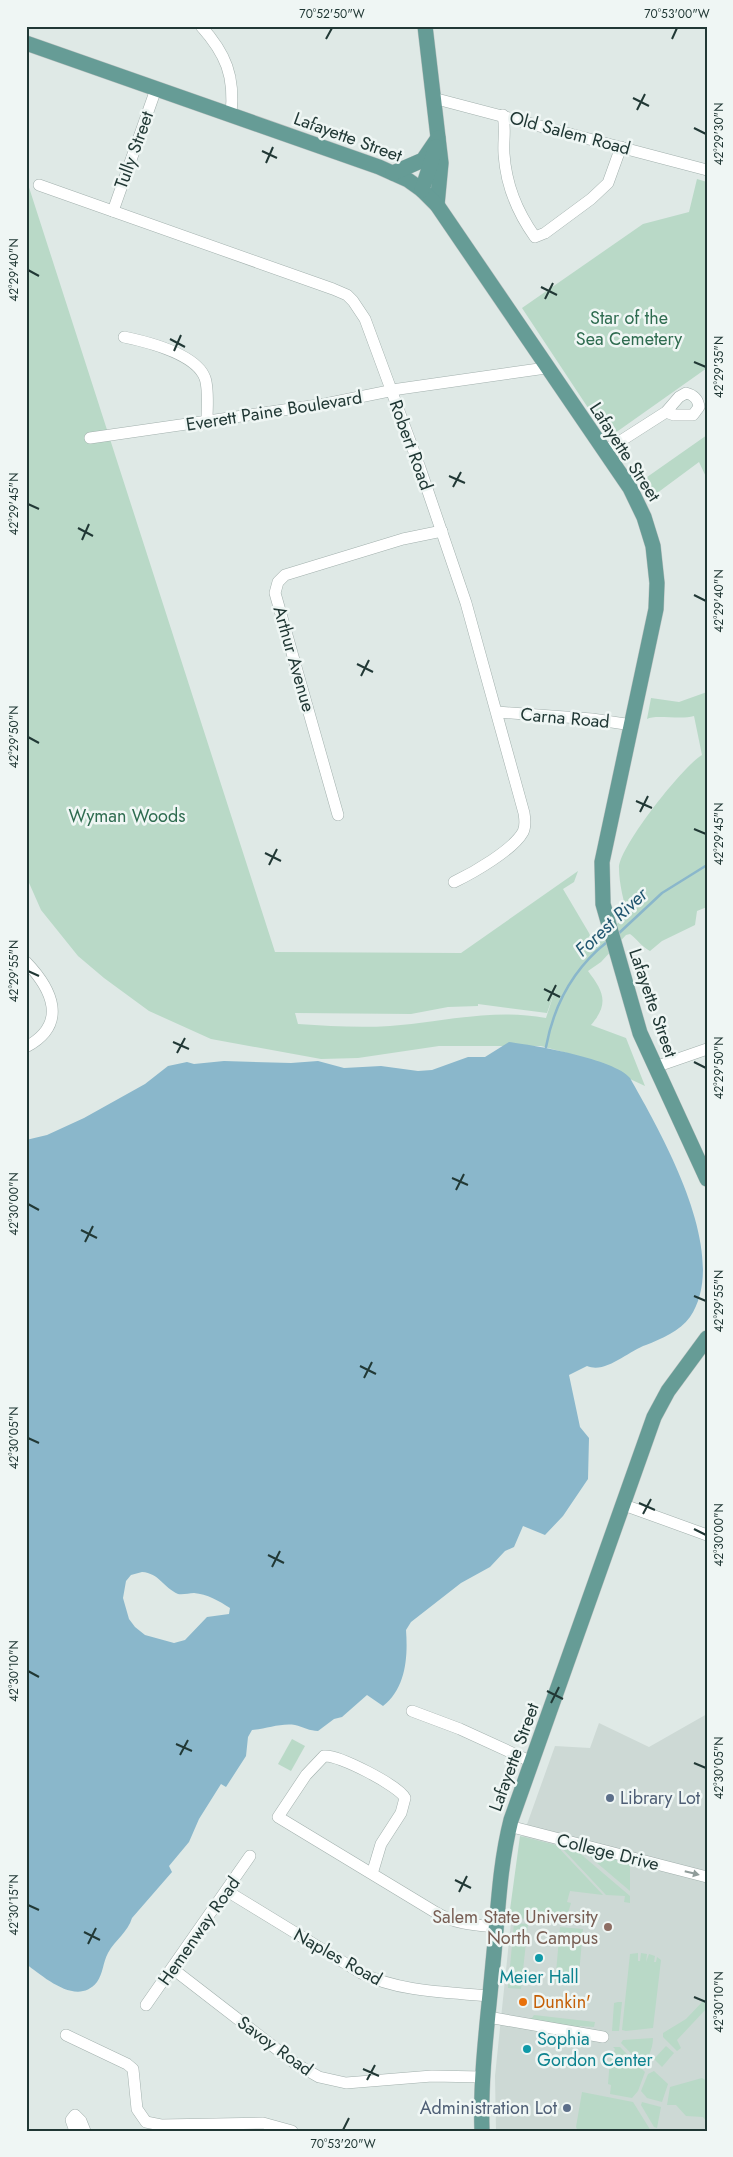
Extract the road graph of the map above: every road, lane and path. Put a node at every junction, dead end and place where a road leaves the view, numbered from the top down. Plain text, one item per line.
1 (201, 26) edge
2 (425, 26) edge
3 (26, 43) edge
4 (156, 89) junction
5 (432, 98) junction
6 (230, 114) junction
7 (503, 115) junction
8 (438, 138) junction
9 (621, 147) junction
10 (707, 170) edge
11 (393, 173) junction
12 (39, 185) dead end
13 (422, 190) junction
14 (437, 205) junction
15 (113, 211) junction
16 (124, 336) dead end
17 (546, 368) junction
18 (391, 391) junction
19 (666, 412) dead end
20 (207, 421) junction
21 (90, 438) dead end
22 (605, 451) junction
23 (442, 531) junction
24 (497, 712) junction
25 (632, 725) junction
26 (338, 815) dead end
27 (454, 882) dead end
28 (26, 962) edge
29 (26, 1046) edge
30 (707, 1049) edge
31 (655, 1067) junction
32 (706, 1175) edge
33 (707, 1338) edge
34 (624, 1504) junction
35 (707, 1535) edge
36 (412, 1711) dead end
37 (532, 1762) junction
38 (510, 1826) junction
39 (250, 1856) dead end
40 (372, 1874) junction
41 (707, 1877) edge
42 (227, 1891) junction
43 (496, 1927) junction
44 (173, 1969) junction
45 (490, 1996) junction
46 (146, 2005) dead end
47 (488, 2017) junction
48 (66, 2035) dead end
49 (603, 2037) dead end
50 (482, 2077) junction
51 (183, 2127) edge
52 (75, 2131) edge
53 (85, 2131) edge
54 (292, 2131) edge
55 (482, 2131) edge

1 - 6 street
2 - 5 main road
3 - 4 main road, Lafayette Street
4 - 6 main road, Lafayette Street
4 - 15 street, Tully Street
5 - 7 street, Old Salem Road
5 - 8 main road
6 - 11 main road, Lafayette Street
7 - 9 street, Old Salem Road
7 - 9 street
8 - 11 main road
8 - 13 main road
8 - 14 main road
9 - 10 street, Old Salem Road
11 - 13 main road, Lafayette Street
12 - 15 street, Robert Road
13 - 14 main road, Lafayette Street
14 - 17 main road, Lafayette Street
15 - 18 street, Robert Road
16 - 20 street
17 - 18 street, Everett Paine Boulevard
17 - 22 main road, Lafayette Street
18 - 20 street, Everett Paine Boulevard
18 - 23 street, Robert Road
19 - 22 street
20 - 21 street, Everett Paine Boulevard
22 - 25 main road, Lafayette Street
23 - 24 street, Robert Road
23 - 26 street, Arthur Avenue
24 - 25 street, Carna Road
24 - 27 street, Robert Road
25 - 31 main road, Lafayette Street
28 - 29 street
30 - 31 street
31 - 32 main road, Lafayette Street
33 - 34 main road, Lafayette Street
34 - 35 street
34 - 37 main road, Lafayette Street
36 - 37 street
37 - 38 main road, Lafayette Street
38 -> 41 street, College Drive
38 - 43 main road, Lafayette Street
39 - 42 street, Hemenway Road
40 - 40 street
40 - 43 street
42 - 44 street, Hemenway Road
42 - 45 street, Naples Road
43 - 45 main road, Lafayette Street
44 - 46 street, Hemenway Road
44 - 50 street, Savoy Road
45 - 47 main road, Lafayette Street
47 - 49 street
47 - 50 main road, Lafayette Street
48 - 51 street
50 - 55 main road, Lafayette Street
51 - 54 street
52 - 53 street

